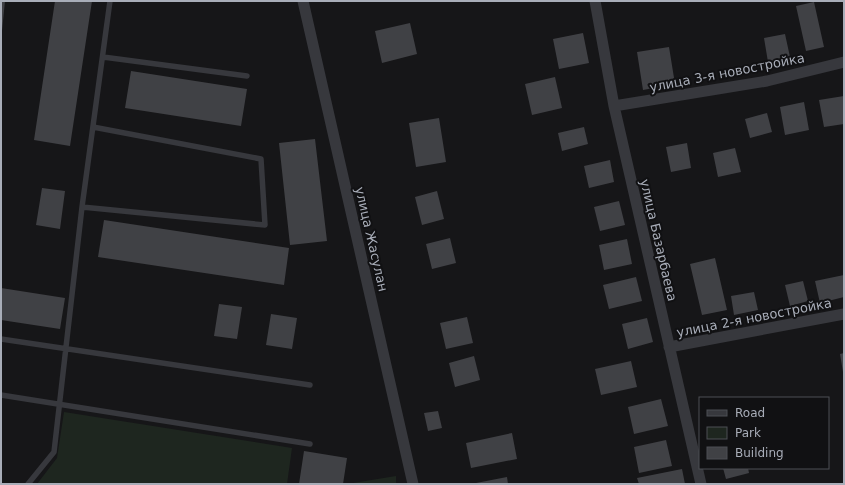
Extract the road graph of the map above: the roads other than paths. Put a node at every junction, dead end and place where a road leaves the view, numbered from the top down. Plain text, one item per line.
1 (110, 1) edge
2 (303, 1) edge
3 (595, 1) edge
4 (103, 56) junction
5 (844, 62) edge
6 (247, 76) dead end
7 (614, 106) junction
8 (93, 127) junction
9 (82, 207) junction
10 (844, 314) edge
11 (1, 339) edge
12 (669, 347) junction
13 (66, 348) junction
14 (310, 385) dead end
15 (1, 395) edge
16 (60, 404) junction
17 (310, 444) dead end
18 (28, 484) edge
19 (413, 484) edge
20 (700, 484) edge

1 - 4 lane
2 - 19 street, улица Жасулан
3 - 7 street, улица Базарбаева
4 - 6 lane
4 - 8 lane
5 - 7 street, улица 3-я новостройка
7 - 12 street, улица Базарбаева
8 - 9 lane
8 - 9 lane
9 - 13 lane
10 - 12 street, улица 2-я новостройка
11 - 13 lane
12 - 20 street, улица Базарбаева
13 - 14 lane
13 - 16 lane
15 - 16 lane
16 - 17 lane
16 - 18 lane

